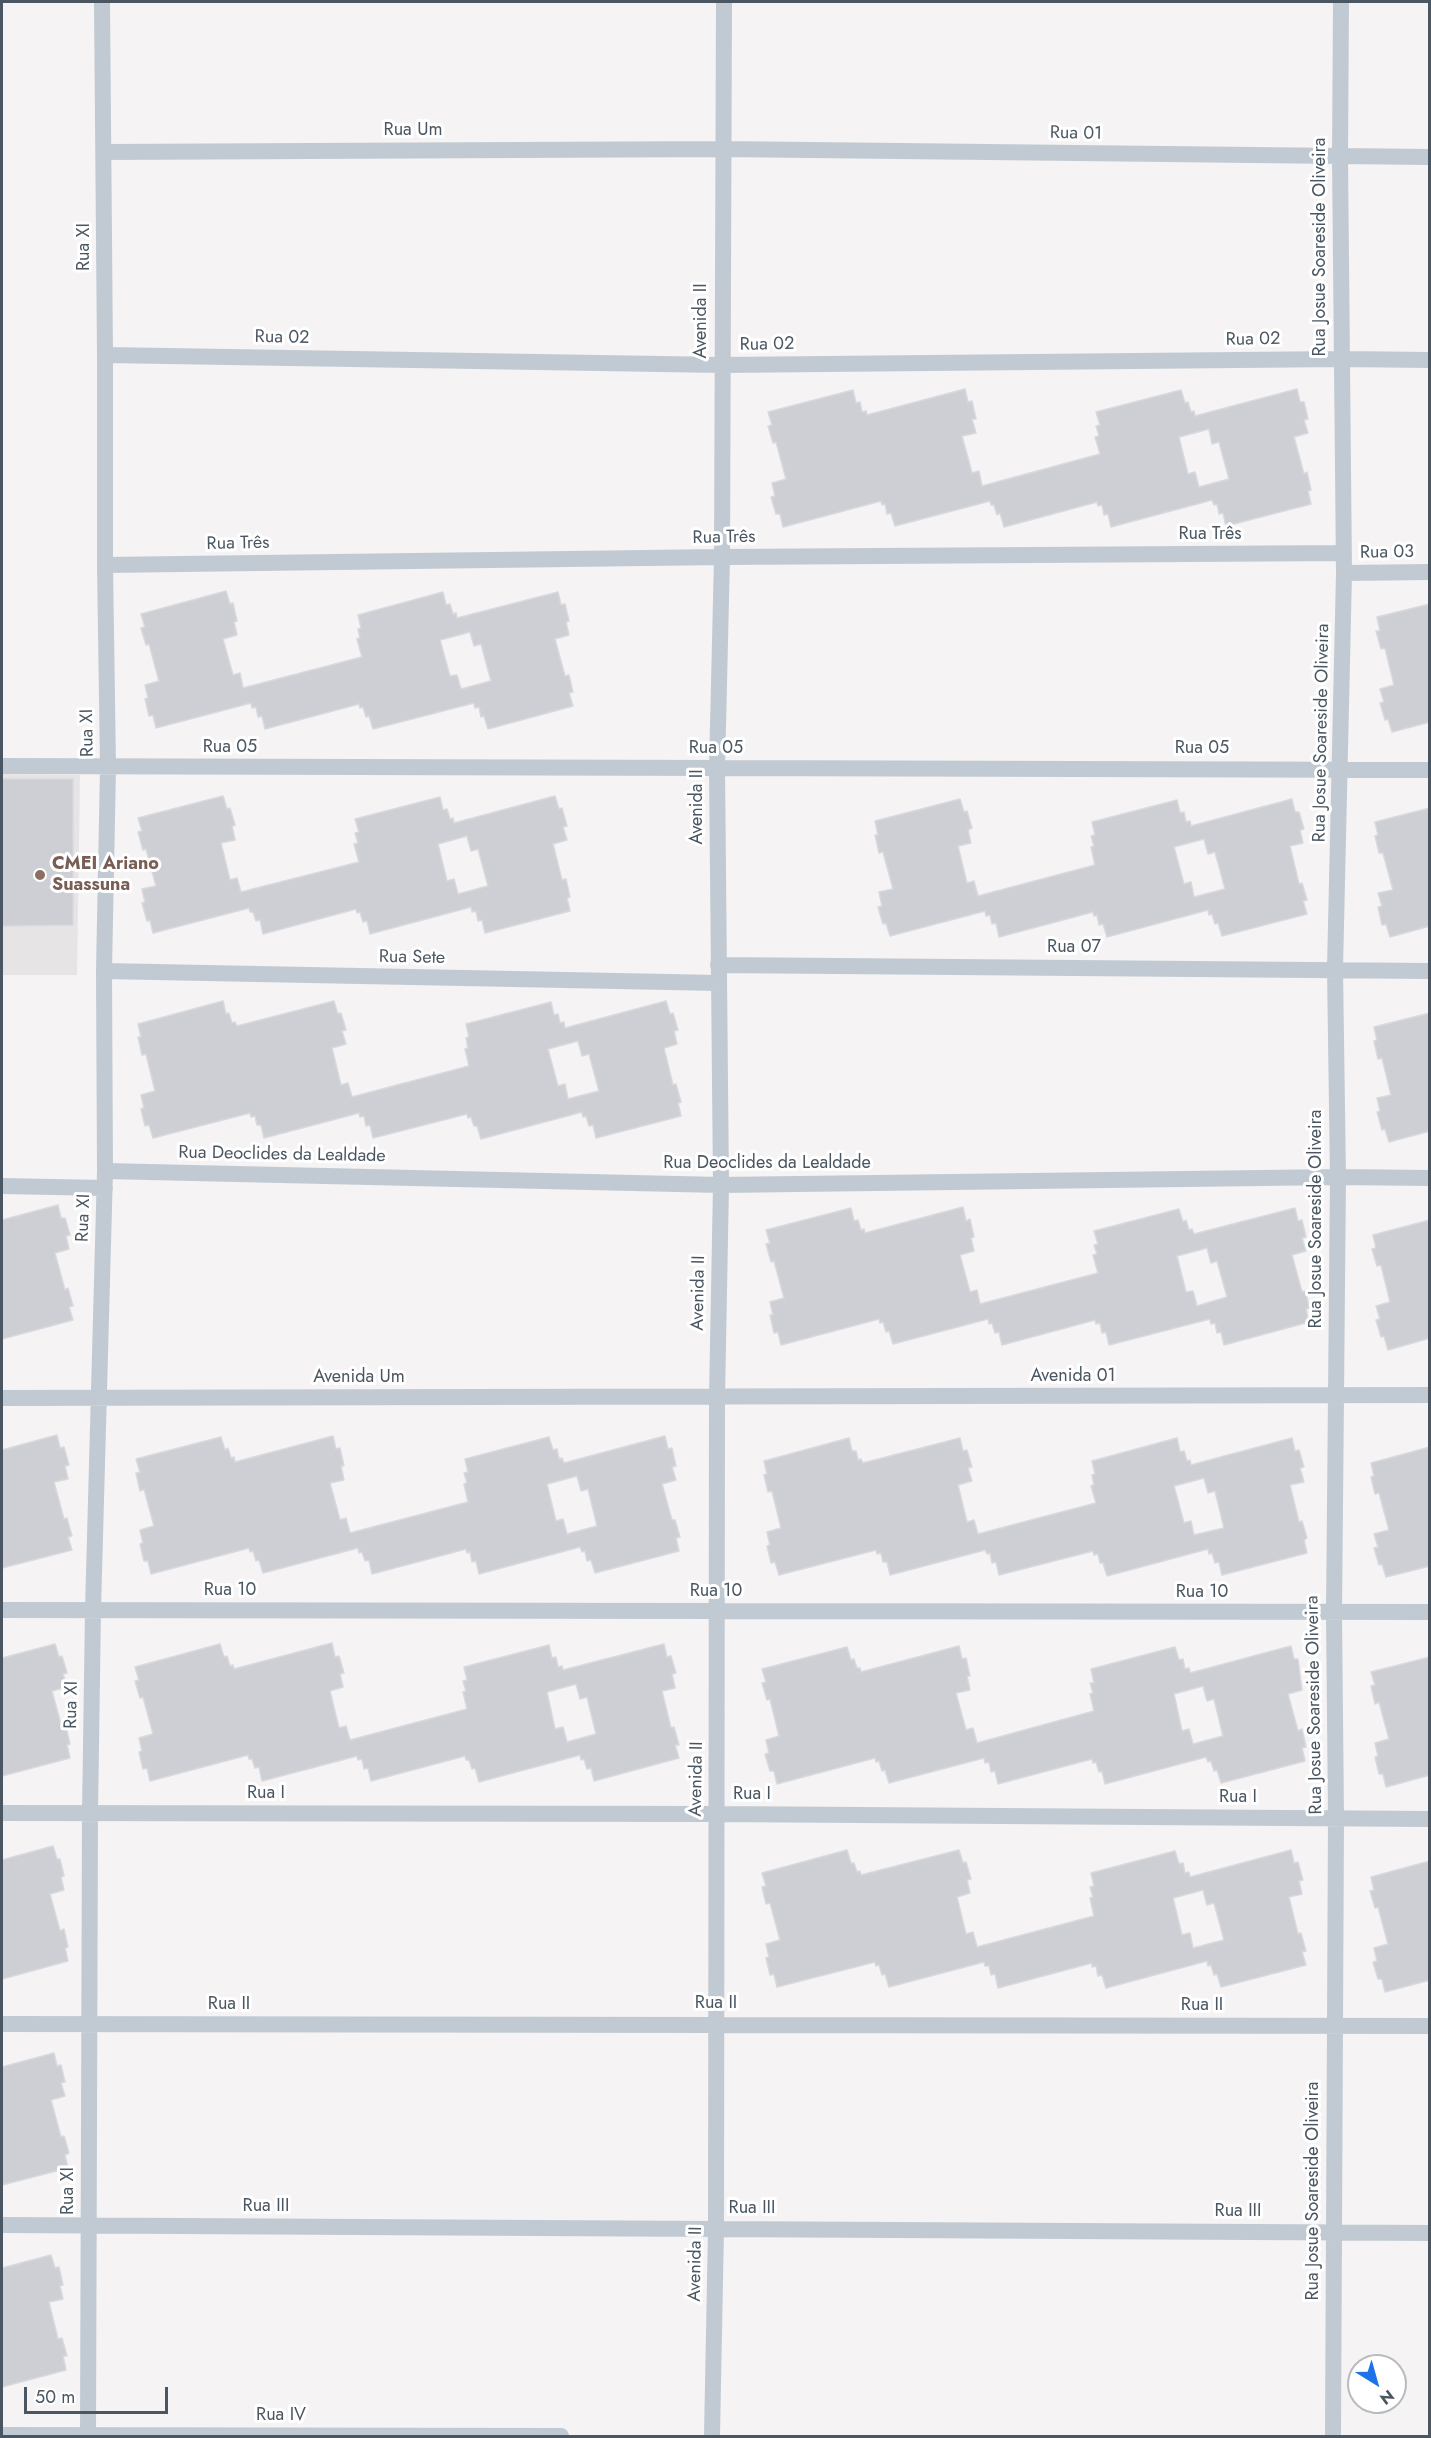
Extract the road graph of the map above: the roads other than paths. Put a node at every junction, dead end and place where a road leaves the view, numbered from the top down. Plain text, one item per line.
1 (102, 2) edge
2 (723, 2) edge
3 (1341, 2) edge
4 (722, 149) junction
5 (104, 152) junction
6 (1340, 157) junction
7 (1430, 157) edge
8 (105, 355) junction
9 (1341, 359) junction
10 (1430, 360) edge
11 (722, 365) junction
12 (1344, 553) junction
13 (722, 557) junction
14 (105, 565) junction
15 (1430, 572) edge
16 (1344, 573) junction
17 (2, 766) edge
18 (108, 767) junction
19 (717, 768) junction
20 (1341, 769) junction
21 (1430, 770) edge
22 (718, 965) junction
23 (1335, 969) junction
24 (1430, 971) edge
25 (104, 972) junction
26 (719, 983) junction
27 (1338, 1177) junction
28 (1430, 1178) edge
29 (105, 1179) junction
30 (721, 1185) junction
31 (2, 1186) edge
32 (1430, 1395) edge
33 (1335, 1396) junction
34 (717, 1397) junction
35 (2, 1398) edge
36 (99, 1398) junction
37 (2, 1610) edge
38 (93, 1610) junction
39 (718, 1611) junction
40 (1430, 1612) edge
41 (1334, 1613) junction
42 (2, 1813) edge
43 (90, 1813) junction
44 (716, 1814) junction
45 (1336, 1818) junction
46 (1430, 1820) edge
47 (2, 2024) edge
48 (89, 2024) junction
49 (716, 2024) junction
50 (1335, 2025) junction
51 (1430, 2025) edge
52 (2, 2225) edge
53 (88, 2226) junction
54 (716, 2229) junction
55 (1334, 2232) junction
56 (1430, 2233) edge
57 (2, 2434) edge
58 (88, 2435) edge
59 (561, 2436) edge
60 (712, 2436) edge
61 (1333, 2436) edge

1 - 5 street, Rua XI
2 - 4 street, Avenida II
3 - 6 street, Rua Josue Soareside Oliveira
4 - 5 street, Rua Um
4 - 6 street, Rua 01
4 - 11 street, Avenida II
5 - 8 street, Rua XI
6 - 7 street, Rua 01
6 - 9 street, Rua Josue Soareside Oliveira
8 - 11 street, Rua 02
8 - 14 street, Rua XI
9 - 10 street, Rua 02
9 - 11 street, Rua 02
9 - 12 street, Rua Josue Soareside Oliveira
11 - 13 street, Avenida II
12 - 13 street, Rua Três
12 - 16 street, Rua Josue Soareside Oliveira
13 - 14 street, Rua Três
13 - 19 street, Avenida II
14 - 18 street, Rua XI
15 - 16 street, Rua 03
16 - 20 street, Rua Josue Soareside Oliveira
17 - 18 street, Rua 05
18 - 19 street, Rua 05
18 - 25 street, Rua XI
19 - 20 street, Rua 05
19 - 22 street, Avenida II
20 - 21 street, Rua 05
20 - 23 street, Rua Josue Soareside Oliveira
22 - 23 street, Rua 07
22 - 26 street, Avenida II
23 - 24 street, Rua 07
23 - 27 street, Rua Josue Soareside Oliveira
25 - 26 street, Rua Sete
25 - 29 street, Rua XI
26 - 30 street, Avenida II
27 - 28 street, Rua Deoclides da Lealdade
27 - 30 street, Rua Deoclides da Lealdade
27 - 33 street, Rua Josue Soareside Oliveira
29 - 30 street, Rua Deoclides da Lealdade
29 - 31 street, Rua Deoclides da Lealdade
29 - 36 street, Rua XI
30 - 34 street, Avenida II
32 - 33 street, Avenida 01
33 - 34 street, Avenida 01
33 - 41 street, Rua Josue Soareside Oliveira
34 - 36 street, Avenida Um
34 - 39 street, Avenida II
35 - 36 street, Avenida Um
36 - 38 street, Rua XI
37 - 38 street, Rua 10
38 - 39 street, Rua 10
38 - 43 street, Rua XI
39 - 41 street, Rua 10
39 - 44 street, Avenida II
40 - 41 street, Rua 10
41 - 45 street, Rua Josue Soareside Oliveira
42 - 43 street, Rua I
43 - 44 street, Rua I
43 - 48 street, Rua XI
44 - 45 street, Rua I
44 - 49 street, Avenida II
45 - 46 street, Rua I
45 - 50 street, Rua Josue Soareside Oliveira
47 - 48 street, Rua II
48 - 49 street, Rua II
48 - 53 street, Rua XI
49 - 50 street, Rua II
49 - 54 street, Avenida II
50 - 51 street, Rua II
50 - 55 street, Rua Josue Soareside Oliveira
52 - 53 street, Rua III
53 - 54 street, Rua III
53 - 58 street, Rua XI
54 - 55 street, Rua III
54 - 60 street, Avenida II
55 - 56 street, Rua III
55 - 61 street, Rua Josue Soareside Oliveira
57 - 58 street, Rua IV
58 - 59 street, Rua IV

